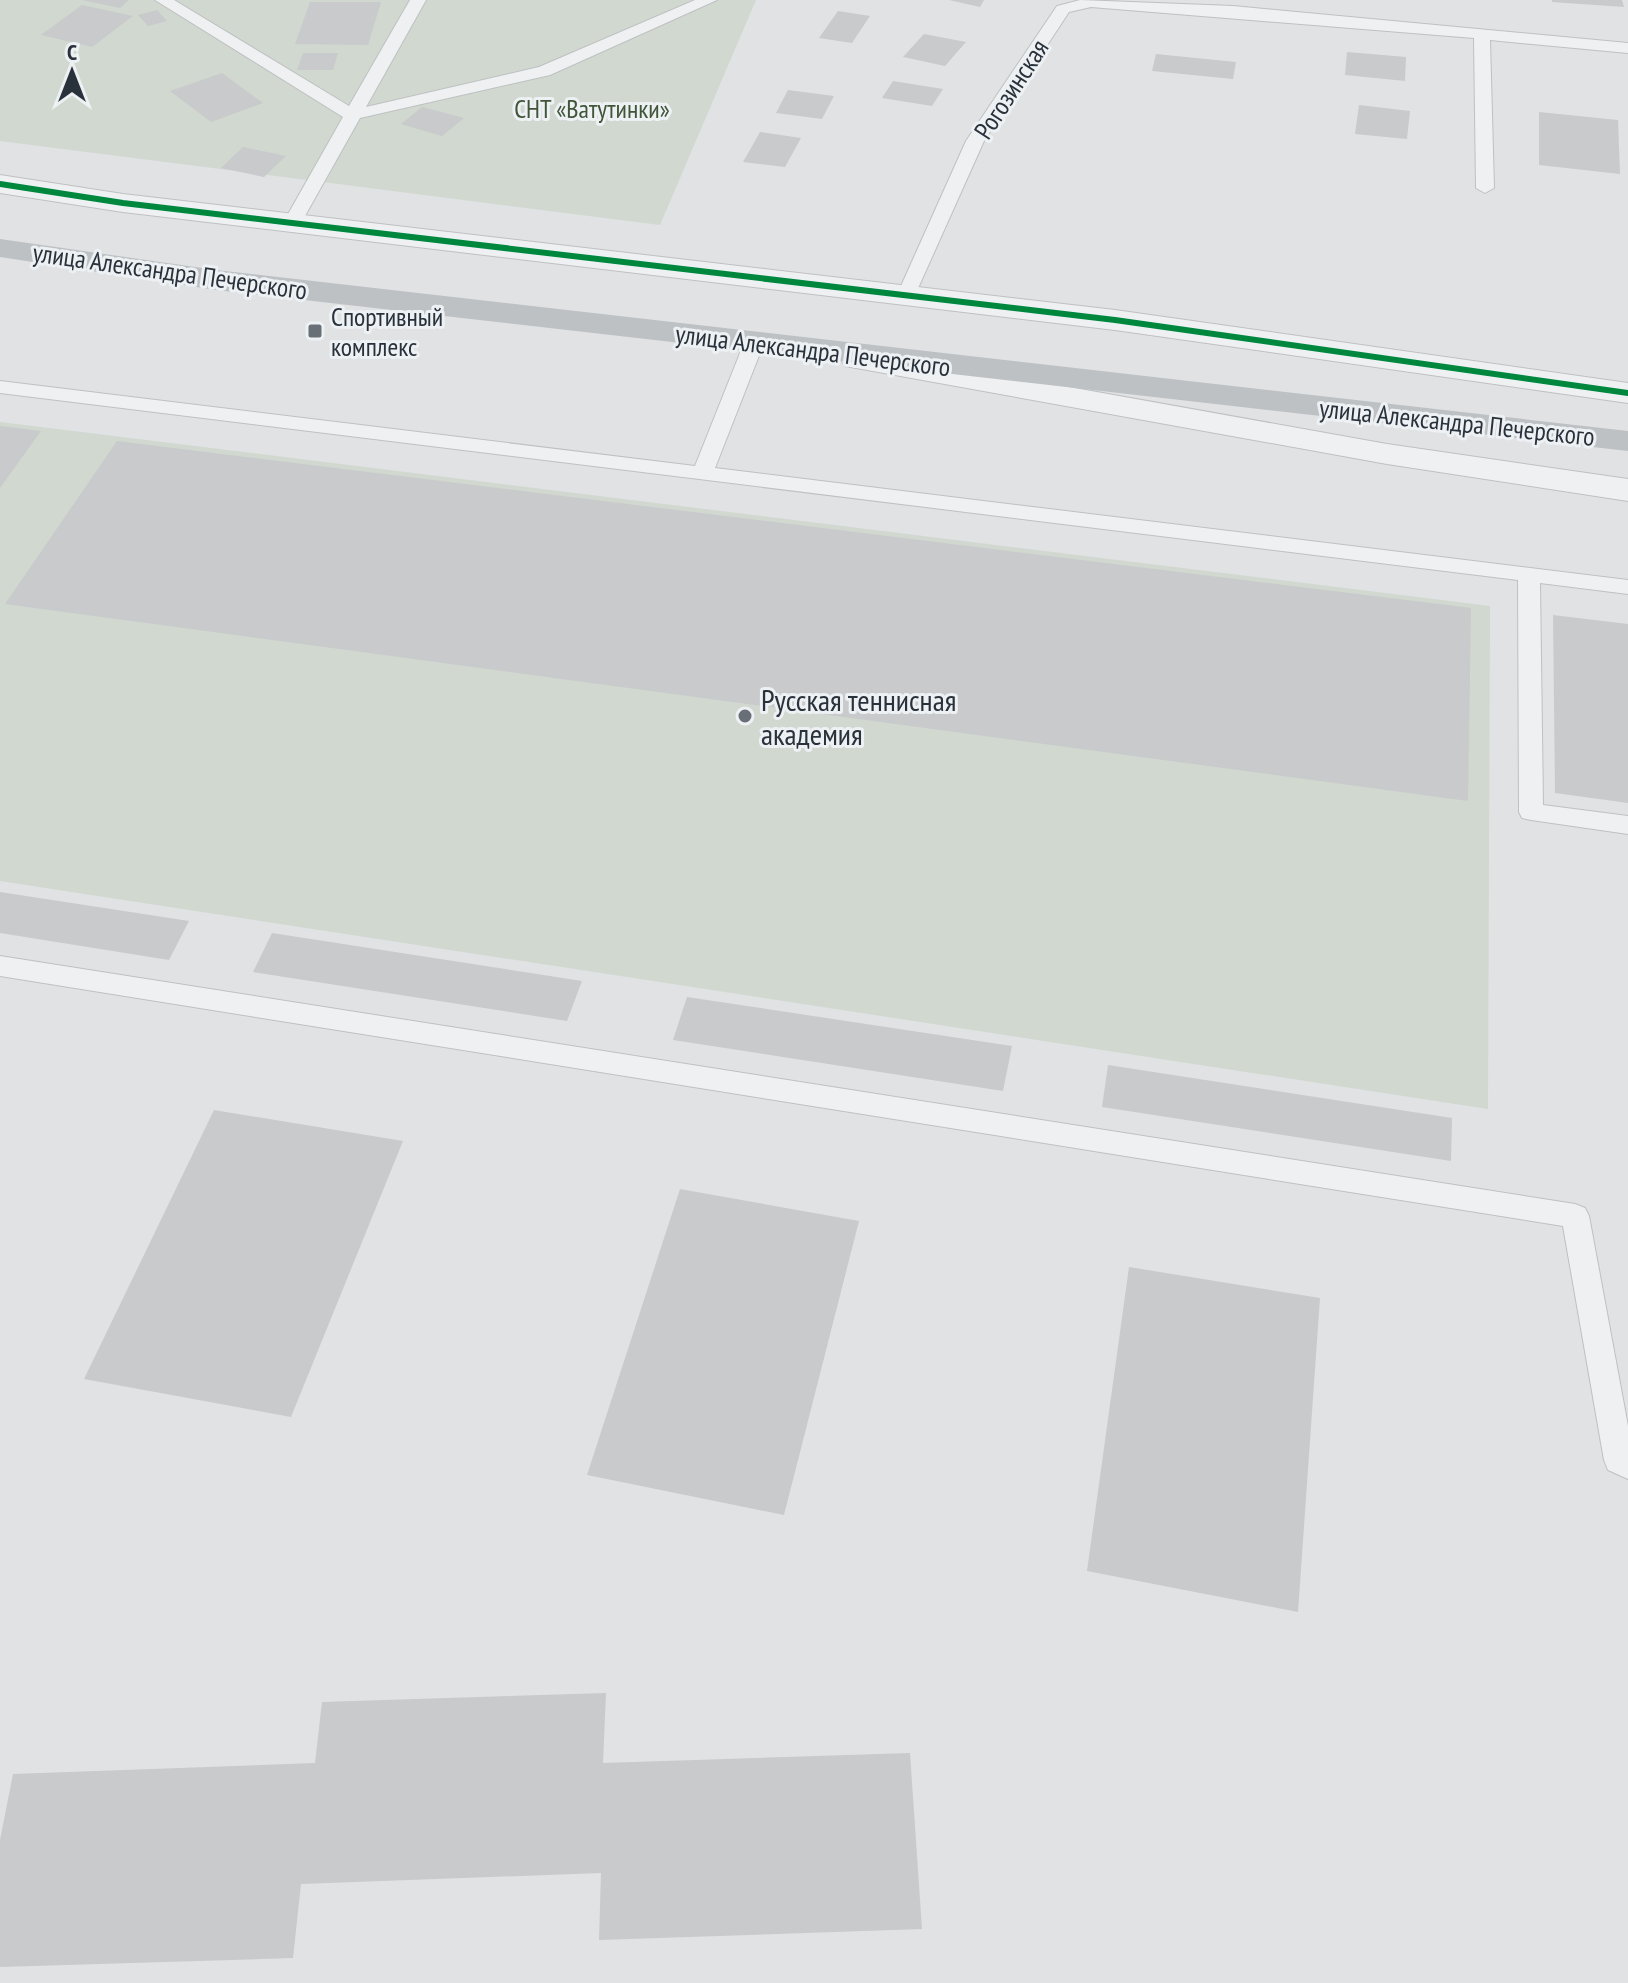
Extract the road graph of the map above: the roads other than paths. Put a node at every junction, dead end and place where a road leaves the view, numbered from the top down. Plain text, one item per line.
1 (163, 0) edge
2 (418, 0) edge
3 (709, 0) edge
4 (1482, 34) junction
5 (1628, 48) edge
6 (352, 115) junction
7 (0, 184) edge
8 (1485, 188) dead end
9 (292, 223) junction
10 (0, 248) edge
11 (906, 295) junction
12 (754, 343) junction
13 (812, 350) junction
14 (0, 387) edge
15 (1628, 393) edge
16 (1628, 441) edge
17 (703, 473) junction
18 (1628, 490) edge
19 (1529, 575) junction
20 (1628, 587) edge
21 (1628, 825) edge
22 (0, 966) edge
23 (1628, 1465) edge

1 - 6 lane
2 - 6 lane
3 - 6 lane
4 - 5 lane, Рогозинская
4 - 8 lane
4 - 11 lane, Рогозинская
6 - 9 lane
7 - 9 street
9 - 11 street
10 - 12 main road, улица Александра Печерского
11 - 15 street
12 - 13 main road, улица Александра Печерского
12 - 17 lane
13 - 16 main road, улица Александра Печерского
13 - 18 street
14 - 17 lane
17 - 19 lane
19 - 20 lane
19 - 21 lane
22 - 23 lane

